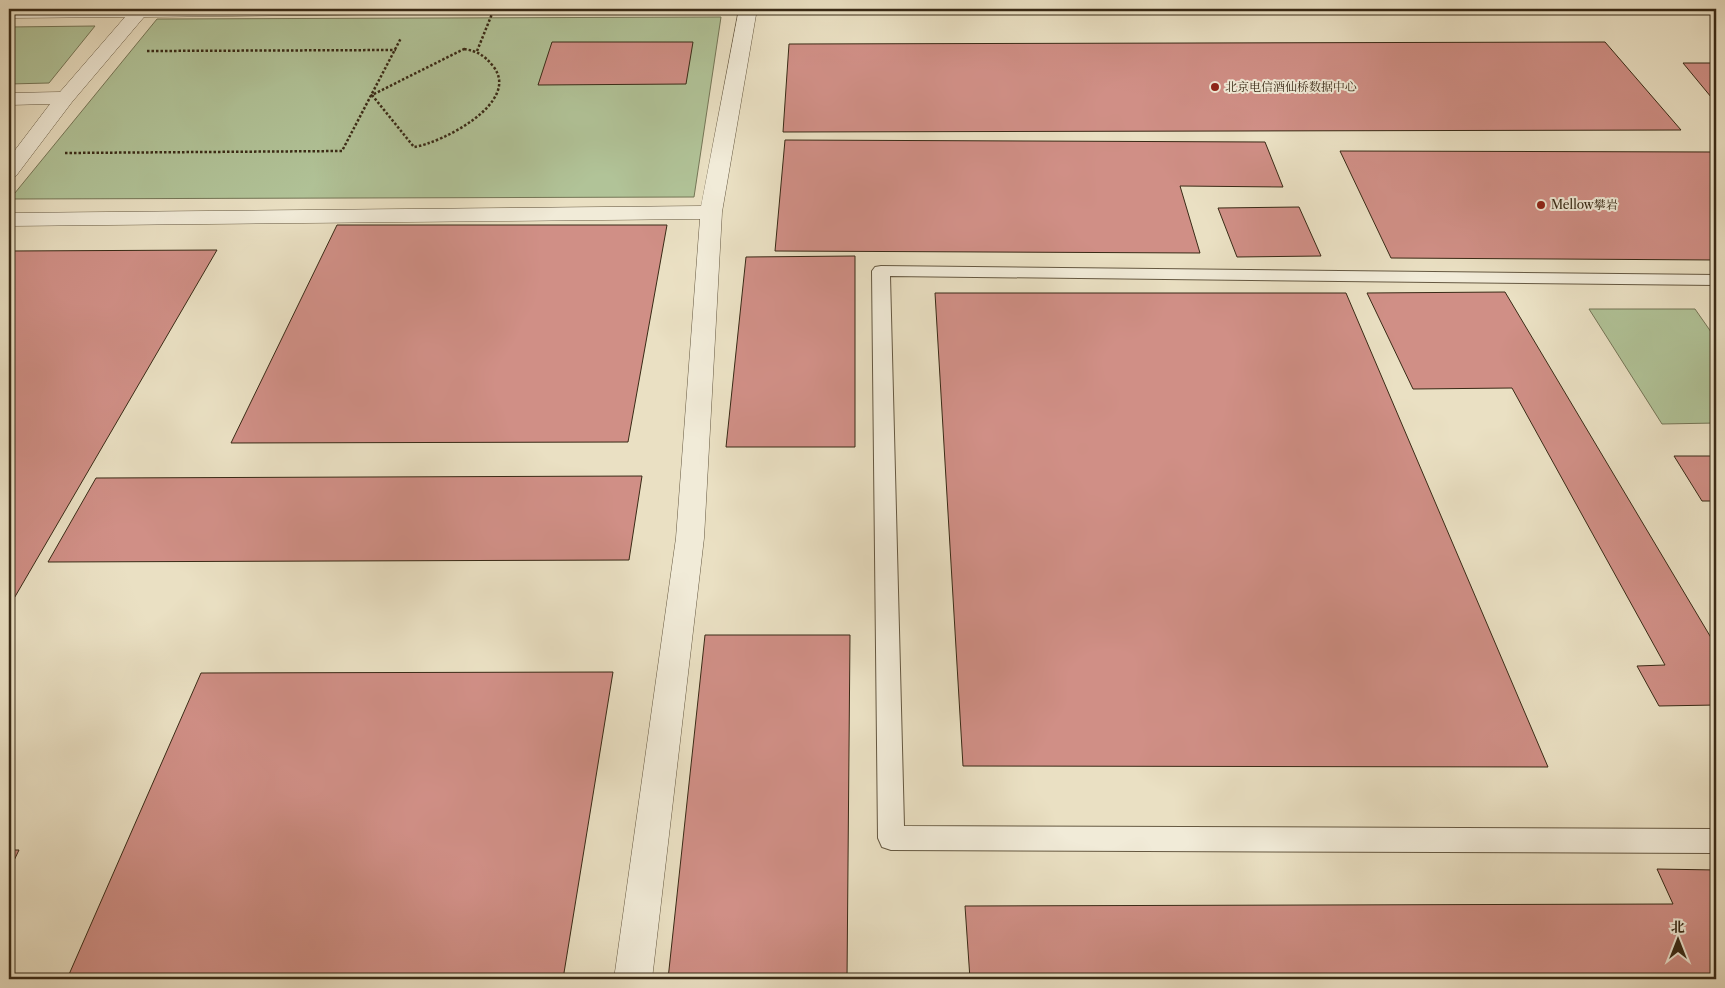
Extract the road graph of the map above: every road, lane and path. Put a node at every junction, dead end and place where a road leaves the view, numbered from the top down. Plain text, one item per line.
1 (402, 9) edge
2 (494, 9) edge
3 (748, 9) edge
4 (140, 11) junction
5 (9, 13) edge
6 (106, 51) junction
7 (477, 51) junction
8 (372, 95) junction
9 (66, 98) junction
10 (9, 99) edge
11 (24, 153) junction
12 (9, 172) edge
13 (711, 212) junction
14 (9, 218) edge
15 (1716, 280) edge
16 (1716, 842) edge
17 (633, 979) edge

1 - 4 street
2 - 7 path
3 - 13 street
4 - 5 street
4 - 6 street
6 - 8 path
6 - 9 street
7 - 8 path
7 - 8 path
8 - 11 path
9 - 10 street
9 - 11 street
11 - 12 street
13 - 14 street
13 - 17 street
15 - 16 lane

